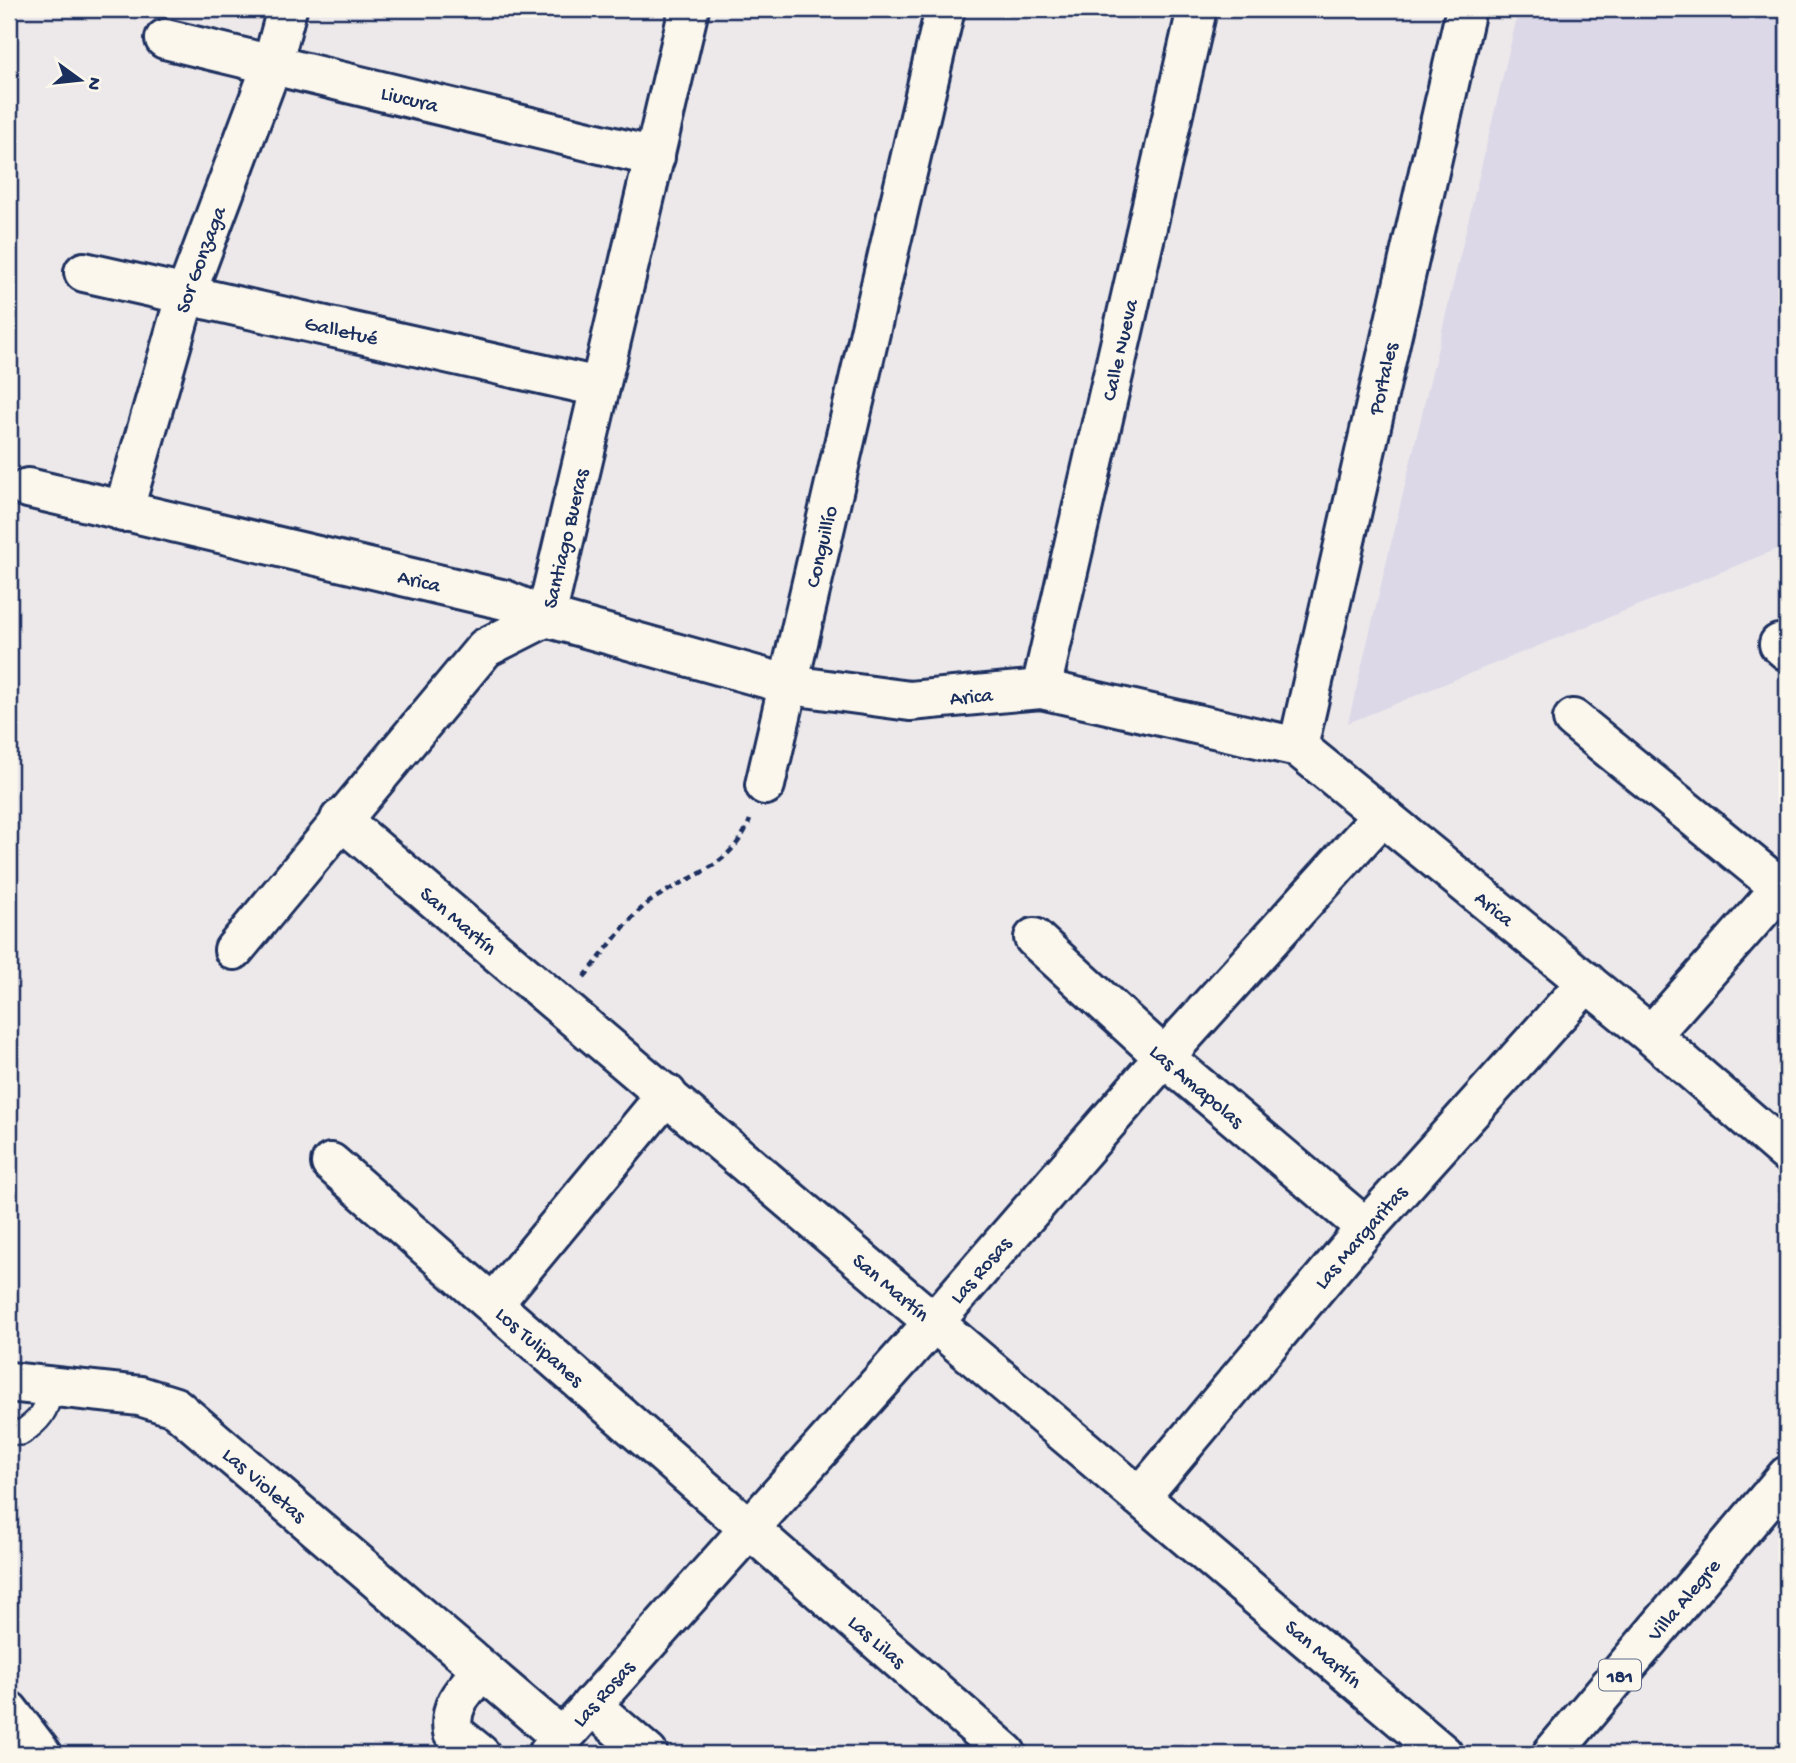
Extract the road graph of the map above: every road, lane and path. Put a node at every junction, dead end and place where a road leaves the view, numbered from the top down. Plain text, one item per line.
1 (287, 9) edge
2 (689, 9) edge
3 (945, 9) edge
4 (1197, 9) edge
5 (1466, 9) edge
6 (165, 39) dead end
7 (272, 65) junction
8 (655, 157) junction
9 (84, 272) dead end
10 (186, 294) junction
11 (599, 387) junction
12 (28, 488) dead end
13 (123, 512) junction
14 (546, 617) junction
15 (790, 685) junction
16 (1041, 690) junction
17 (1573, 719) dead end
18 (1297, 747) junction
19 (765, 785) joint
20 (1382, 816) junction
21 (340, 819) junction
22 (1784, 884) edge
23 (1034, 938) dead end
24 (234, 950) dead end
25 (1587, 982) junction
26 (561, 1004) junction
27 (1651, 1035) junction
28 (1164, 1057) junction
29 (667, 1094) junction
30 (1787, 1153) edge
31 (331, 1163) dead end
32 (1366, 1228) junction
33 (493, 1304) junction
34 (934, 1322) junction
35 (9, 1382) edge
36 (50, 1388) junction
37 (9, 1431) edge
38 (1787, 1476) edge
39 (1140, 1497) junction
40 (749, 1528) junction
41 (482, 1671) junction
42 (591, 1705) junction
43 (9, 1711) edge
44 (555, 1746) edge
45 (1006, 1753) edge
46 (42, 1754) edge
47 (480, 1754) edge
48 (648, 1754) edge
49 (1443, 1754) edge
50 (1552, 1754) edge

1 - 7 main road, Sor Gonzaga
2 - 8 main road, Santiago Bueras
3 - 15 main road, Conguillío
4 - 16 main road, Calle Nueva
5 - 18 main road, Portales
6 - 7 main road, Liucura
7 - 8 main road, Liucura
7 - 10 main road, Sor Gonzaga
8 - 11 main road, Santiago Bueras
9 - 10 main road, Galletué
10 - 11 main road, Galletué
10 - 13 main road, Sor Gonzaga
11 - 14 main road, Santiago Bueras
12 - 13 main road, Arica
13 - 14 main road, Arica
14 - 15 main road, Arica
14 - 21 main road, Santiago Bueras
15 - 16 main road, Arica
15 - 19 main road, Conguillío
16 - 18 main road, Arica
17 - 22 main road
18 - 20 main road, Arica
19 - 26 path
20 - 25 main road, Arica
20 - 28 main road, Las Rosas
21 - 24 main road, Santiago Bueras
21 - 26 main road, San Martín
22 - 27 main road
23 - 28 main road, Las Amapolas
25 - 27 main road, Arica
25 - 32 main road, Las Margaritas
26 - 29 main road, San Martín
27 - 30 main road, Arica
28 - 32 main road, Las Amapolas
28 - 34 main road, Las Rosas
29 - 33 main road
29 - 34 main road, San Martín
31 - 33 main road, Los Tulipanes
32 - 39 main road, Las Margaritas
33 - 40 main road, Los Tulipanes
34 - 39 main road, San Martín
34 - 40 main road, Las Rosas
35 - 36 main road, Las Violetas
36 - 37 lane
36 - 41 main road, Las Violetas
38 - 50 main road, Villa Alegre / 181
39 - 49 main road, San Martín
40 - 42 main road, Las Rosas
40 - 45 main road, Las Lilas
41 - 44 main road, Las Violetas
41 - 47 main road
42 - 44 main road, Las Rosas
42 - 48 main road
43 - 46 main road

